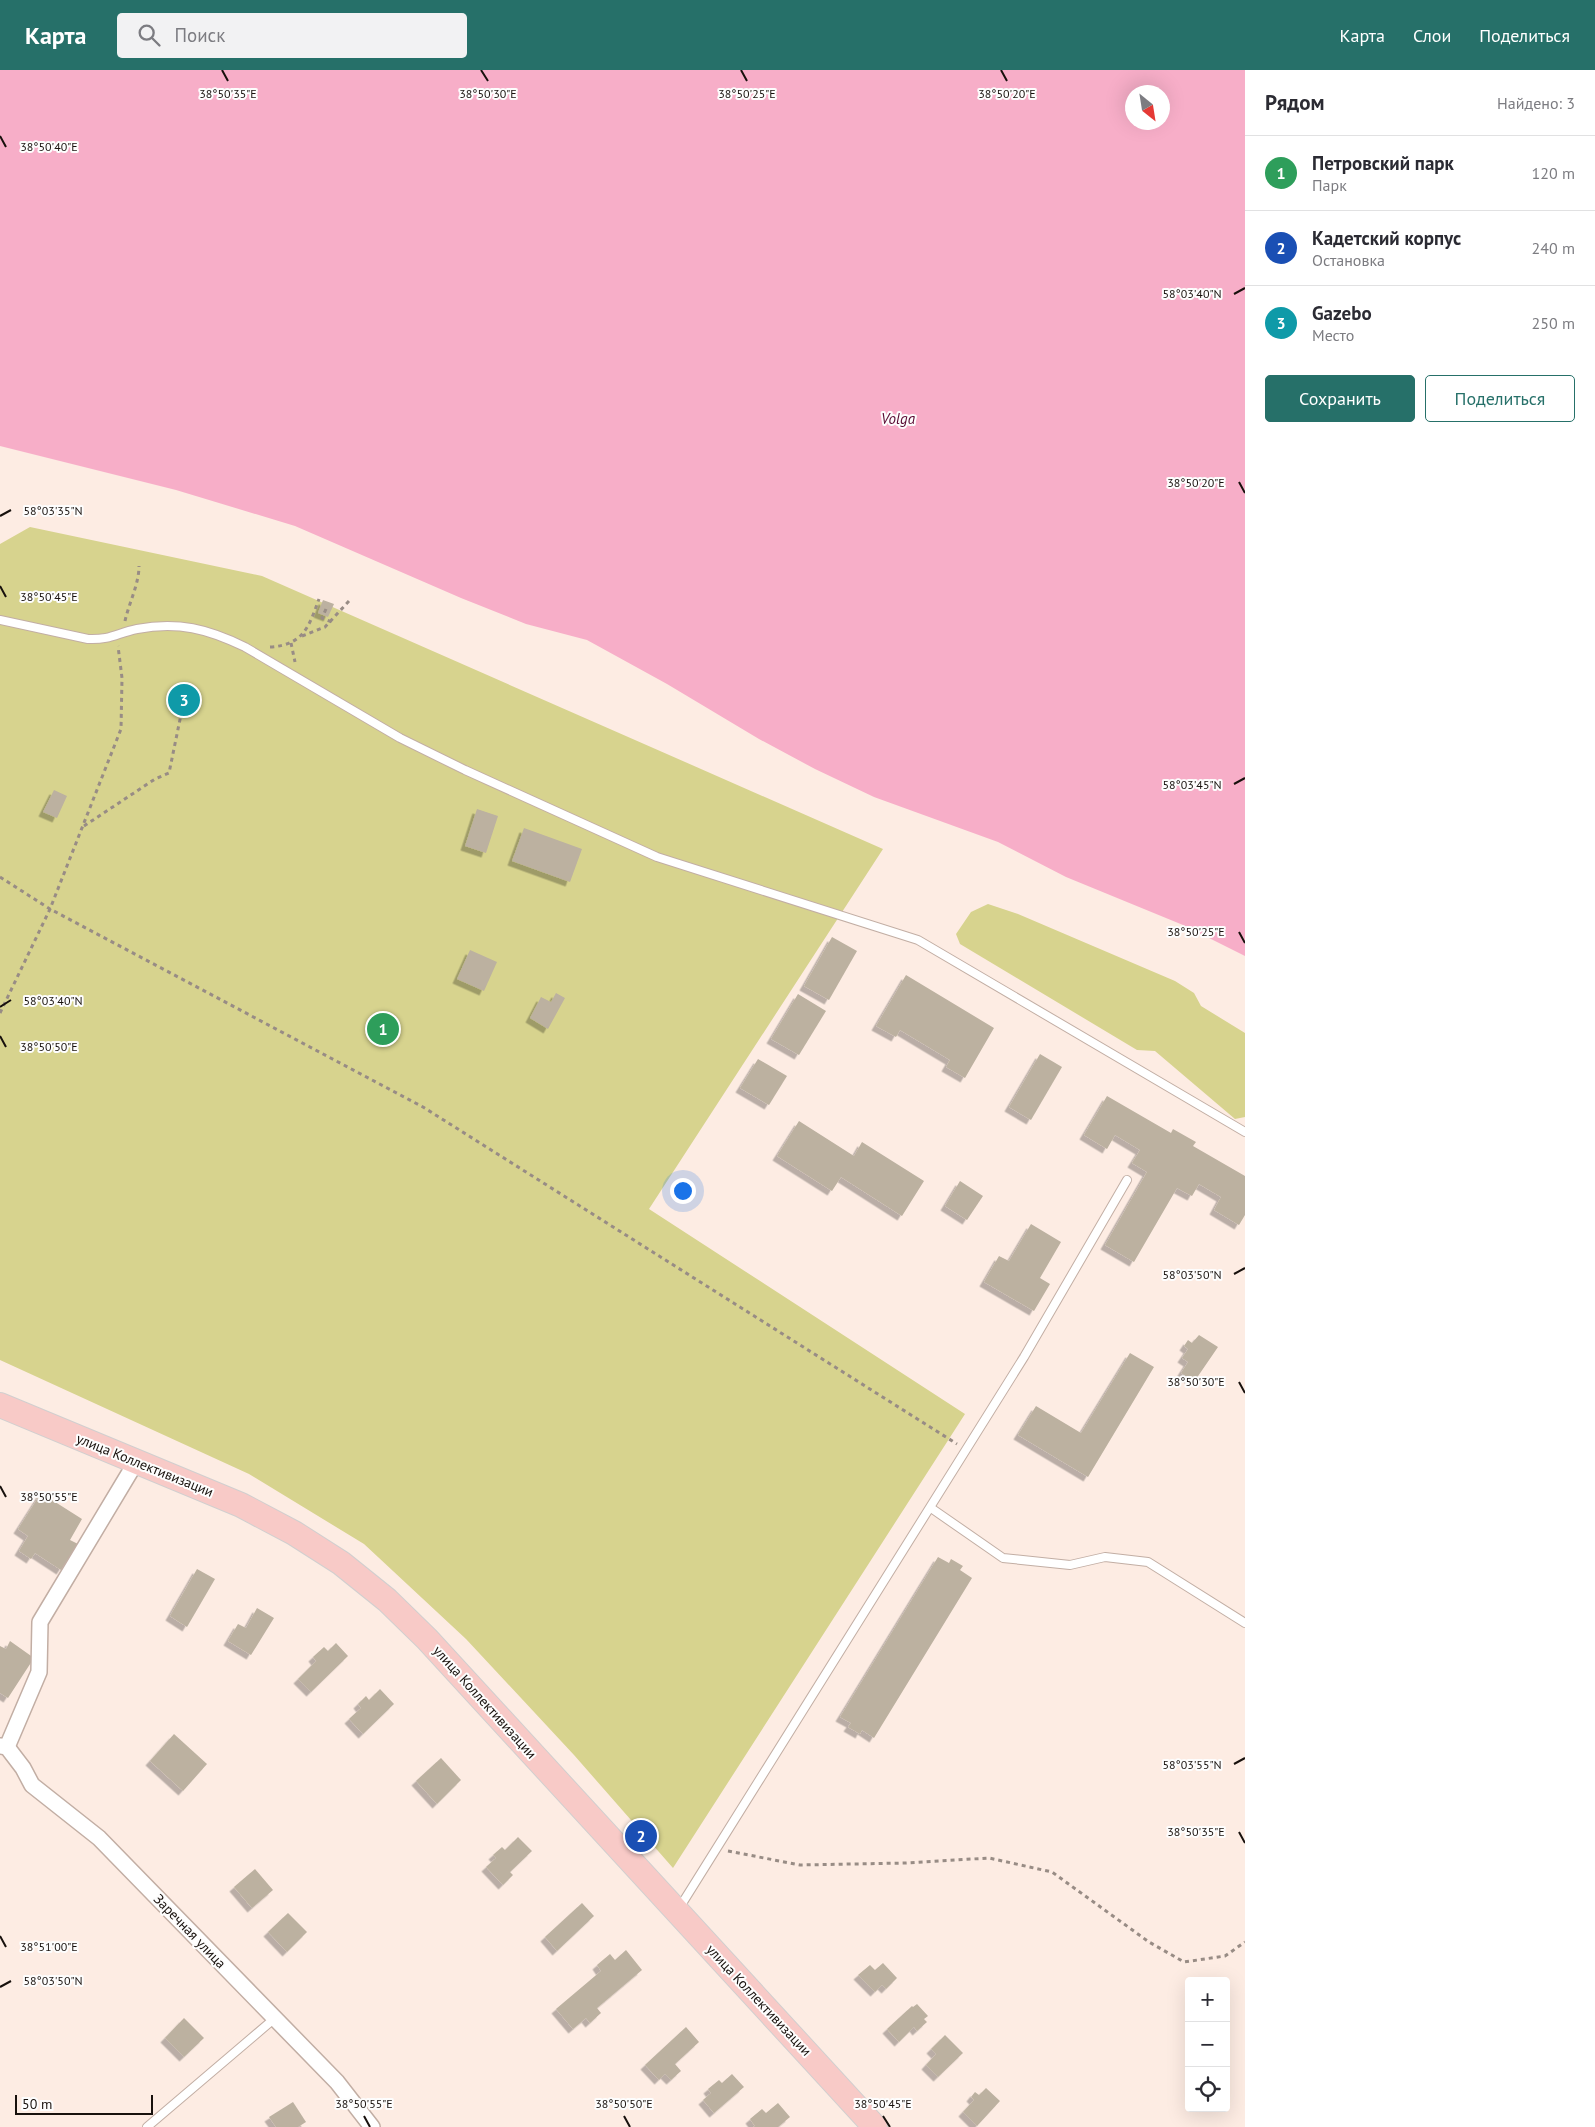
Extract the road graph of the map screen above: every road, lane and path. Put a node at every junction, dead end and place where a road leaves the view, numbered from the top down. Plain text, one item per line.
1 (139, 566) dead end
2 (319, 598) dead end
3 (350, 602) dead end
4 (326, 609) dead end
5 (0, 620) edge
6 (332, 622) junction
7 (122, 634) junction
8 (302, 636) junction
9 (245, 647) junction
10 (184, 700) dead end
11 (83, 827) junction
12 (0, 877) edge
13 (50, 909) junction
14 (0, 1013) edge
15 (1245, 1132) edge
16 (1127, 1180) dead end
17 (0, 1405) edge
18 (966, 1449) junction
19 (136, 1462) junction
20 (931, 1508) junction
21 (1245, 1623) edge
22 (3, 1746) edge
23 (715, 1849) junction
24 (677, 1911) junction
25 (1245, 1942) edge
26 (274, 2018) junction
27 (147, 2127) edge
28 (372, 2127) edge
29 (875, 2127) edge

1 - 7 path
2 - 8 path
3 - 6 path
4 - 6 path
5 - 7 lane
6 - 8 path
7 - 9 lane
7 - 11 path
8 - 9 path
9 - 15 lane
10 - 11 path
11 - 13 path
12 - 13 path
13 - 14 path
13 - 18 path
16 - 18 lane
17 - 19 main road, улица Коллективизации
18 - 20 lane
19 - 22 street
19 - 24 main road, улица Коллективизации
20 - 21 lane
20 - 23 lane
22 - 26 street, Заречная улица
23 - 24 lane
23 - 25 path
24 - 29 main road, улица Коллективизации
26 - 27 lane
26 - 28 street, Заречная улица

